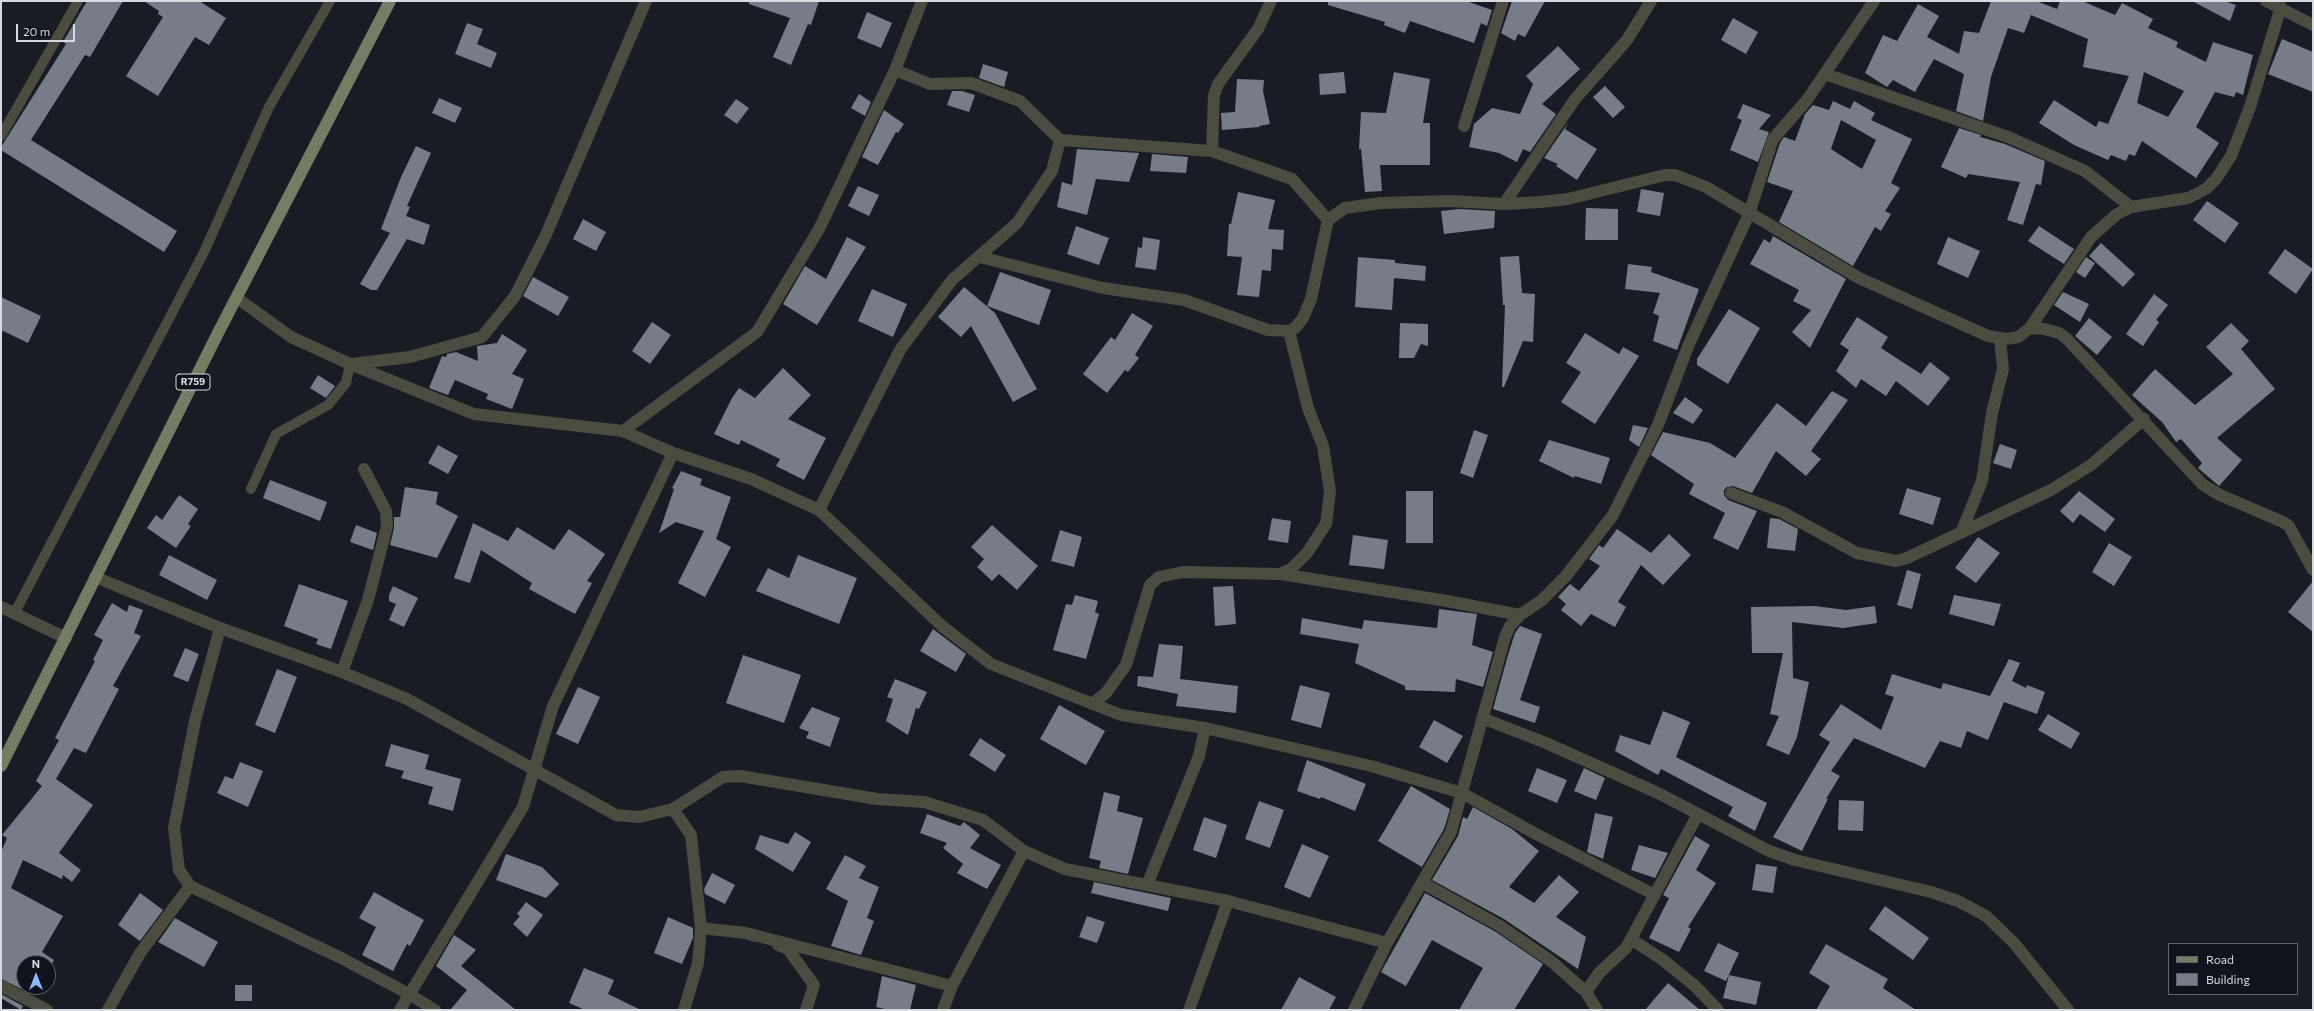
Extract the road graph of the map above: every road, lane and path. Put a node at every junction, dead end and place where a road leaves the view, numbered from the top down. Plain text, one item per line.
1 (78, 1) edge
2 (330, 1) edge
3 (390, 1) edge
4 (646, 1) edge
5 (922, 1) edge
6 (1271, 1) edge
7 (1503, 1) edge
8 (1651, 1) edge
9 (1874, 1) edge
10 (2266, 1) edge
11 (2281, 7) junction
12 (2313, 25) edge
13 (895, 70) junction
14 (1825, 74) junction
15 (1464, 126) dead end
16 (1, 136) edge
17 (1060, 140) junction
18 (1212, 150) junction
19 (1504, 204) junction
20 (2131, 208) junction
21 (1749, 214) junction
22 (1328, 220) junction
23 (980, 257) junction
24 (237, 298) junction
25 (2030, 328) junction
26 (1288, 330) junction
27 (2000, 339) junction
28 (350, 364) junction
29 (2144, 419) junction
30 (623, 431) junction
31 (673, 453) junction
32 (364, 468) dead end
33 (251, 489) dead end
34 (1730, 493) dead end
35 (820, 510) junction
36 (1961, 533) junction
37 (2313, 570) edge
38 (1280, 574) junction
39 (96, 577) junction
40 (1, 607) edge
41 (14, 614) junction
42 (1520, 615) junction
43 (220, 628) junction
44 (66, 638) junction
45 (342, 672) junction
46 (1092, 704) junction
47 (1482, 718) junction
48 (1205, 728) junction
49 (1, 766) edge
50 (534, 769) junction
51 (1462, 793) junction
52 (673, 809) junction
53 (1698, 814) junction
54 (1024, 851) junction
55 (1424, 883) junction
56 (1147, 885) junction
57 (190, 886) junction
58 (1655, 895) junction
59 (1228, 901) junction
60 (701, 928) junction
61 (746, 933) junction
62 (1631, 939) junction
63 (1387, 943) junction
64 (1, 986) edge
65 (952, 986) junction
66 (1586, 992) junction
67 (409, 994) junction
68 (47, 1010) edge
69 (108, 1010) edge
70 (400, 1010) edge
71 (435, 1010) edge
72 (684, 1010) edge
73 (806, 1010) edge
74 (943, 1010) edge
75 (1189, 1010) edge
76 (1354, 1010) edge
77 (1597, 1010) edge
78 (1718, 1010) edge
79 (2068, 1010) edge

1 - 16 lane
2 - 41 lane
3 - 24 main road, R759
4 - 28 street
5 - 13 street
6 - 18 street
7 - 15 street
8 - 19 street
9 - 14 street
10 - 11 street
11 - 12 street
11 - 20 street
13 - 17 street
13 - 30 street
14 - 20 street
14 - 21 street
17 - 18 street
17 - 23 street
18 - 22 street
19 - 21 street
19 - 22 street
20 - 25 street
21 - 27 street
21 - 42 street
22 - 26 street
23 - 26 street
23 - 35 street
24 - 28 street
24 - 39 main road, R759
25 - 27 street
25 - 29 street
26 - 38 street
27 - 36 street
28 - 30 street
28 - 33 lane
29 - 36 street
29 - 37 street
30 - 31 street
31 - 35 street
31 - 50 street
32 - 45 street
34 - 36 street
35 - 46 street
38 - 42 street
38 - 46 street
39 - 43 street
39 - 44 main road, R759
40 - 41 street
41 - 44 street
42 - 47 street
43 - 45 street
43 - 57 street
44 - 49 main road, R759
45 - 50 street
46 - 48 street
47 - 51 street
47 - 53 street
48 - 51 street
48 - 56 street
50 - 52 street
50 - 67 street
51 - 55 street
51 - 58 street
52 - 54 street
52 - 60 street
53 - 58 street
53 - 79 street
54 - 56 street
54 - 65 street
55 - 63 street
55 - 66 street
56 - 59 street
57 - 67 street
57 - 69 street
58 - 62 street
59 - 63 street
59 - 75 street
60 - 61 street
60 - 72 street
61 - 65 street
61 - 73 street
62 - 66 street
62 - 78 street
63 - 76 street
64 - 68 street
65 - 74 street
66 - 77 street
67 - 70 street
67 - 71 street

